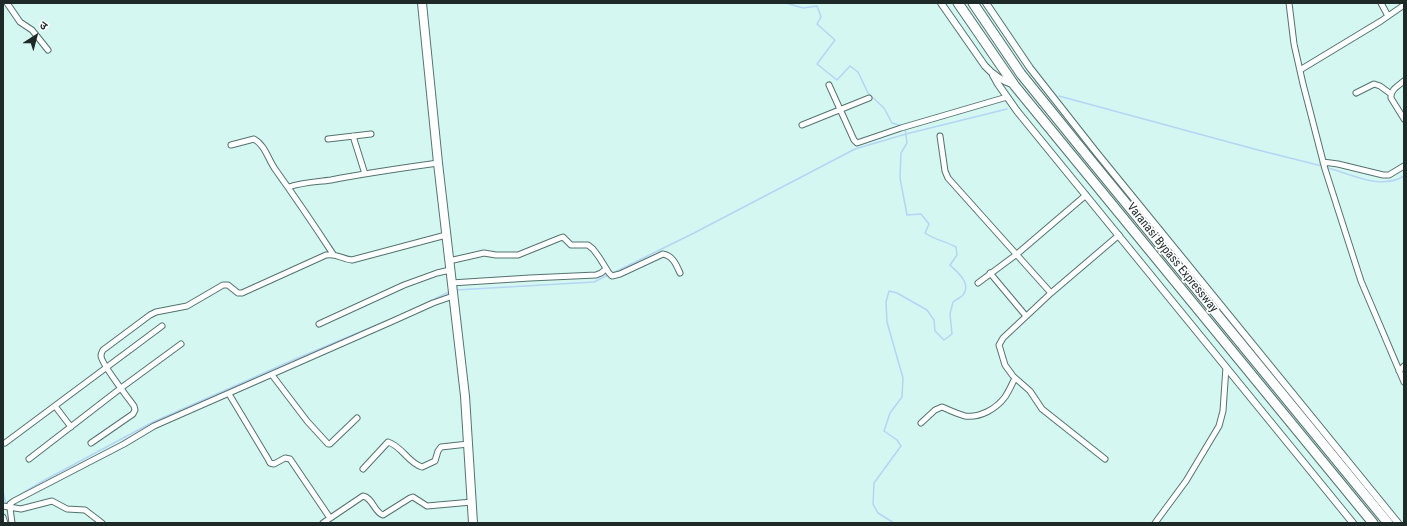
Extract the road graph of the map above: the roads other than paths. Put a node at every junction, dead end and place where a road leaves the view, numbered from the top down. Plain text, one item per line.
1 (7, 3) edge
2 (422, 3) edge
3 (941, 3) edge
4 (958, 3) edge
5 (973, 3) edge
6 (986, 3) edge
7 (1289, 3) edge
8 (1381, 3) edge
9 (1404, 5) edge
10 (1388, 16) junction
11 (48, 50) dead end
12 (1300, 70) junction
13 (993, 75) junction
14 (1404, 82) edge
15 (829, 85) dead end
16 (1015, 86) junction
17 (1356, 93) dead end
18 (1391, 94) junction
19 (1007, 97) junction
20 (870, 98) dead end
21 (840, 110) junction
22 (1404, 119) edge
23 (802, 125) dead end
24 (371, 134) dead end
25 (353, 136) junction
26 (940, 136) dead end
27 (328, 139) dead end
28 (231, 145) dead end
29 (1323, 162) junction
30 (438, 163) junction
31 (1404, 166) edge
32 (365, 174) junction
33 (289, 187) junction
34 (1086, 195) junction
35 (446, 235) junction
36 (1119, 235) junction
37 (333, 254) junction
38 (1017, 254) junction
39 (449, 261) junction
40 (450, 270) junction
41 (606, 270) junction
42 (680, 272) dead end
43 (990, 273) junction
44 (978, 282) dead end
45 (451, 283) junction
46 (1051, 293) junction
47 (453, 296) junction
48 (1026, 316) junction
49 (319, 324) dead end
50 (162, 326) dead end
51 (181, 344) dead end
52 (1404, 366) edge
53 (107, 367) junction
54 (1226, 367) junction
55 (1399, 371) junction
56 (272, 375) junction
57 (1015, 378) junction
58 (1404, 382) edge
59 (121, 388) junction
60 (229, 394) junction
61 (55, 406) junction
62 (357, 418) dead end
63 (921, 423) dead end
64 (71, 427) junction
65 (5, 443) dead end
66 (91, 443) dead end
67 (468, 444) junction
68 (29, 459) dead end
69 (1105, 459) dead end
70 (362, 469) dead end
71 (472, 502) junction
72 (7, 507) edge
73 (3, 517) edge
74 (330, 518) junction
75 (1157, 522) edge
76 (4, 523) edge
77 (12, 523) edge
78 (102, 523) edge
79 (323, 523) edge
80 (473, 523) edge
81 (1353, 523) edge
82 (1373, 523) edge
83 (1388, 523) edge
84 (1398, 523) edge

1 - 11 street
2 - 30 main road
3 - 13 street
4 - 16 highway, Varanasi Bypass Expressway
5 - 83 highway, Varanasi Bypass Expressway
6 - 84 street
7 - 12 street
8 - 10 street
9 - 10 street
10 - 12 street
12 - 29 street
13 - 16 street
13 - 19 street
14 - 18 street
15 - 21 street
16 - 82 highway, Varanasi Bypass Expressway
17 - 18 street
18 - 22 street
19 - 21 street
19 - 34 street
20 - 21 street
21 - 23 street
24 - 25 street
25 - 27 street
25 - 32 street
26 - 38 street
28 - 33 street
29 - 31 street
29 - 55 street
30 - 32 street
30 - 35 main road
32 - 33 street
33 - 37 street
34 - 36 street
34 - 38 street
35 - 37 street
35 - 39 main road
36 - 46 street
36 - 54 street
37 - 53 street
38 - 43 street
38 - 46 street
39 - 40 main road
39 - 41 street
40 - 45 main road
40 - 49 street
41 - 42 street
41 - 45 street
43 - 44 street
43 - 48 street
45 - 47 main road
46 - 48 street
47 - 56 street
47 - 67 main road
48 - 57 street
50 - 53 street
51 - 59 street
52 - 55 street
53 - 59 street
53 - 61 street
54 - 75 street
54 - 81 street
55 - 58 street
56 - 60 street
56 - 62 street
57 - 63 street
57 - 69 street
59 - 64 street
59 - 66 street
60 - 72 street
60 - 74 street
61 - 64 street
61 - 65 street
64 - 68 street
67 - 70 street
67 - 71 main road
71 - 74 street
71 - 80 main road
72 - 77 street
72 - 78 street
73 - 76 street
74 - 79 street

